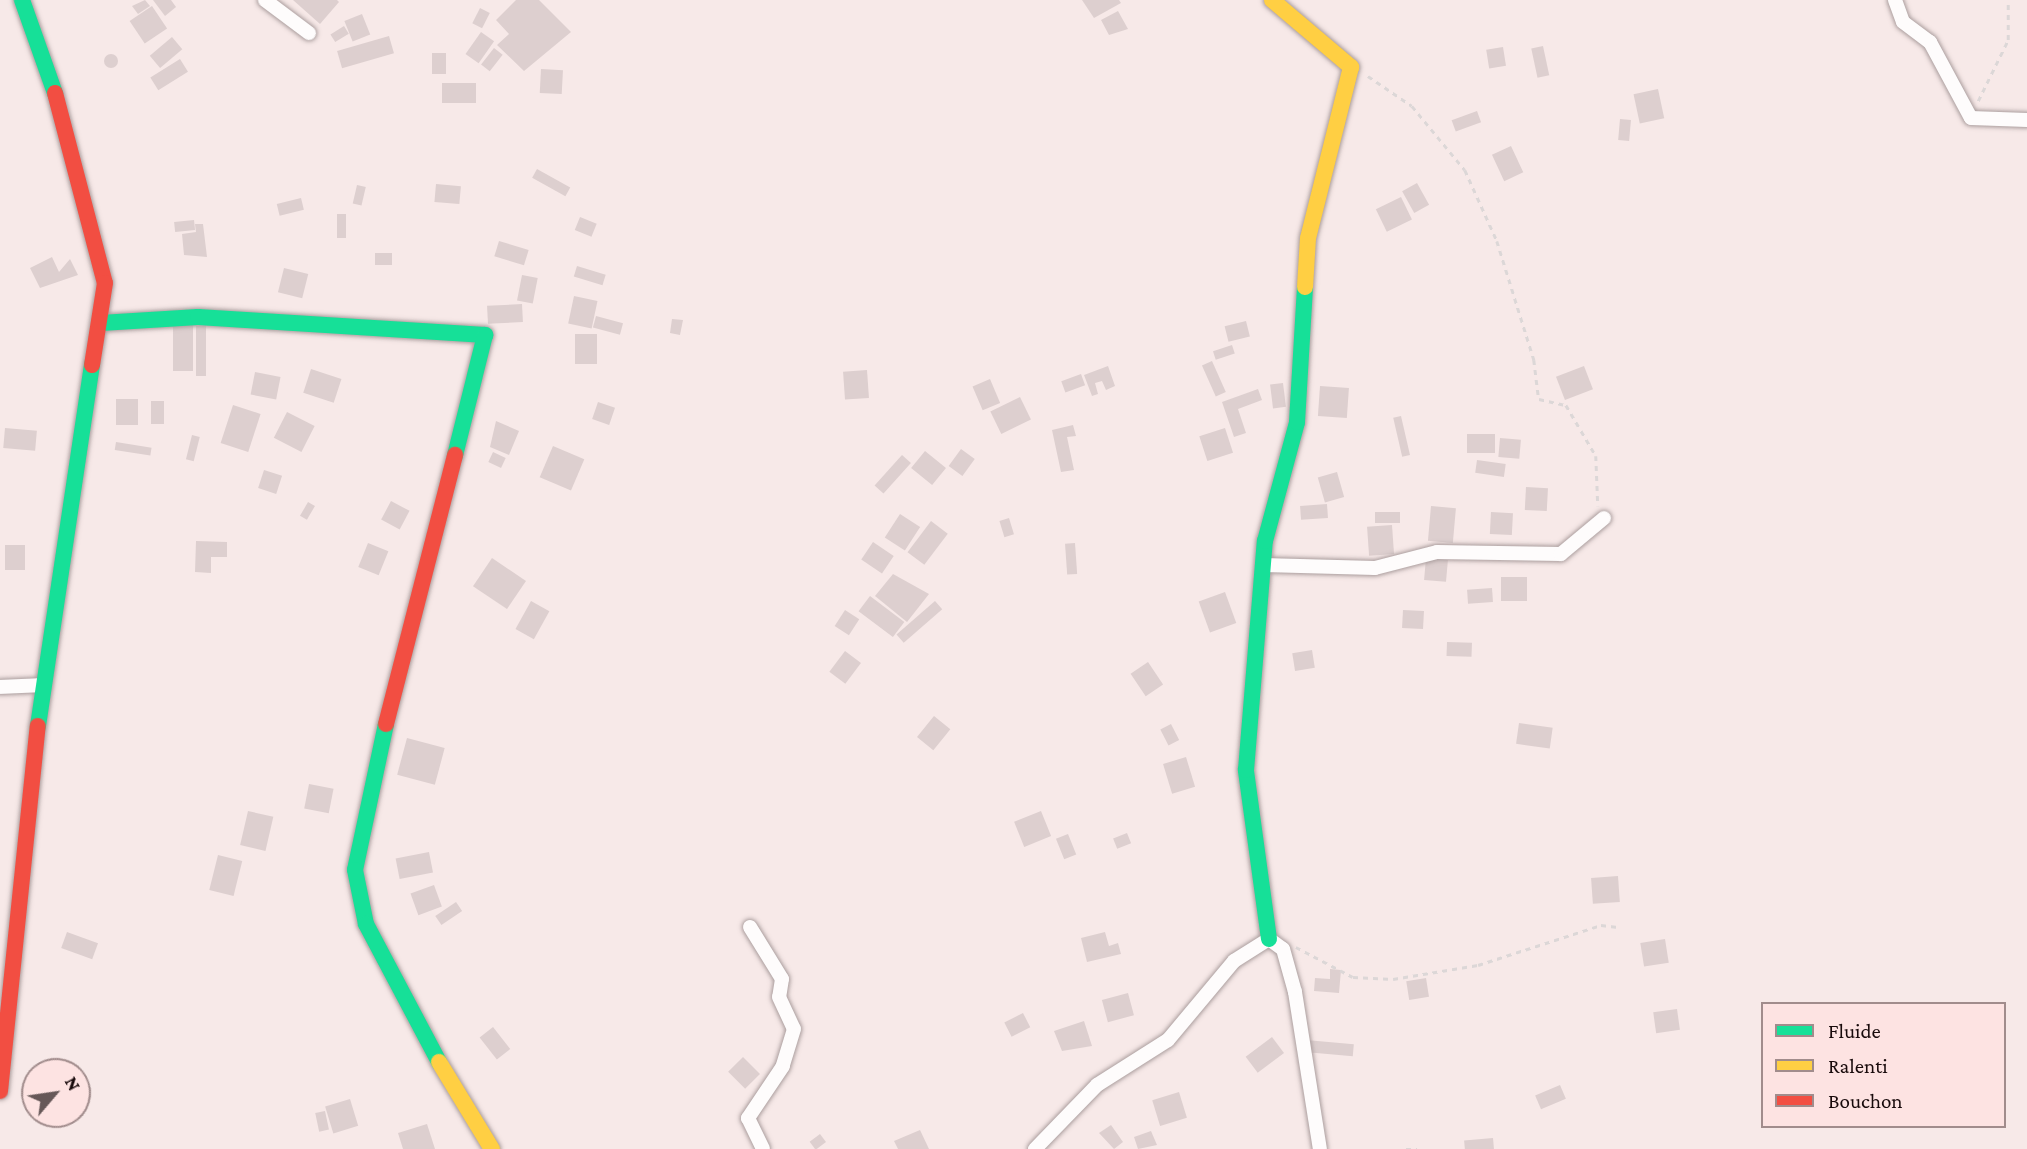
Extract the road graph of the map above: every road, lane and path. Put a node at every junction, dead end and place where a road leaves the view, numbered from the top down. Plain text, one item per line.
1 (22, 0) edge
2 (265, 0) edge
3 (1272, 0) edge
4 (1895, 0) edge
5 (2008, 0) edge
6 (309, 33) dead end
7 (1351, 67) junction
8 (1971, 118) junction
9 (2027, 121) edge
10 (101, 323) junction
11 (1604, 518) joint
12 (1263, 565) junction
13 (43, 685) junction
14 (0, 687) edge
15 (750, 927) dead end
16 (1618, 928) dead end
17 (1269, 939) junction
18 (5, 948) edge
19 (1283, 949) junction
20 (0, 1091) edge
21 (492, 1149) edge
22 (763, 1149) edge
23 (1035, 1149) edge
24 (1320, 1149) edge
25 (1406, 1149) edge
26 (1417, 1149) edge

1 - 10 street
2 - 6 street
3 - 7 street
4 - 8 street
5 - 8 path
7 - 11 path
7 - 12 street
8 - 9 street
10 - 13 street
10 - 21 street
11 - 12 street
12 - 17 street
13 - 14 street
13 - 18 street
15 - 22 street
16 - 19 path
17 - 19 street
17 - 23 street
18 - 20 street
19 - 24 street
25 - 26 path

